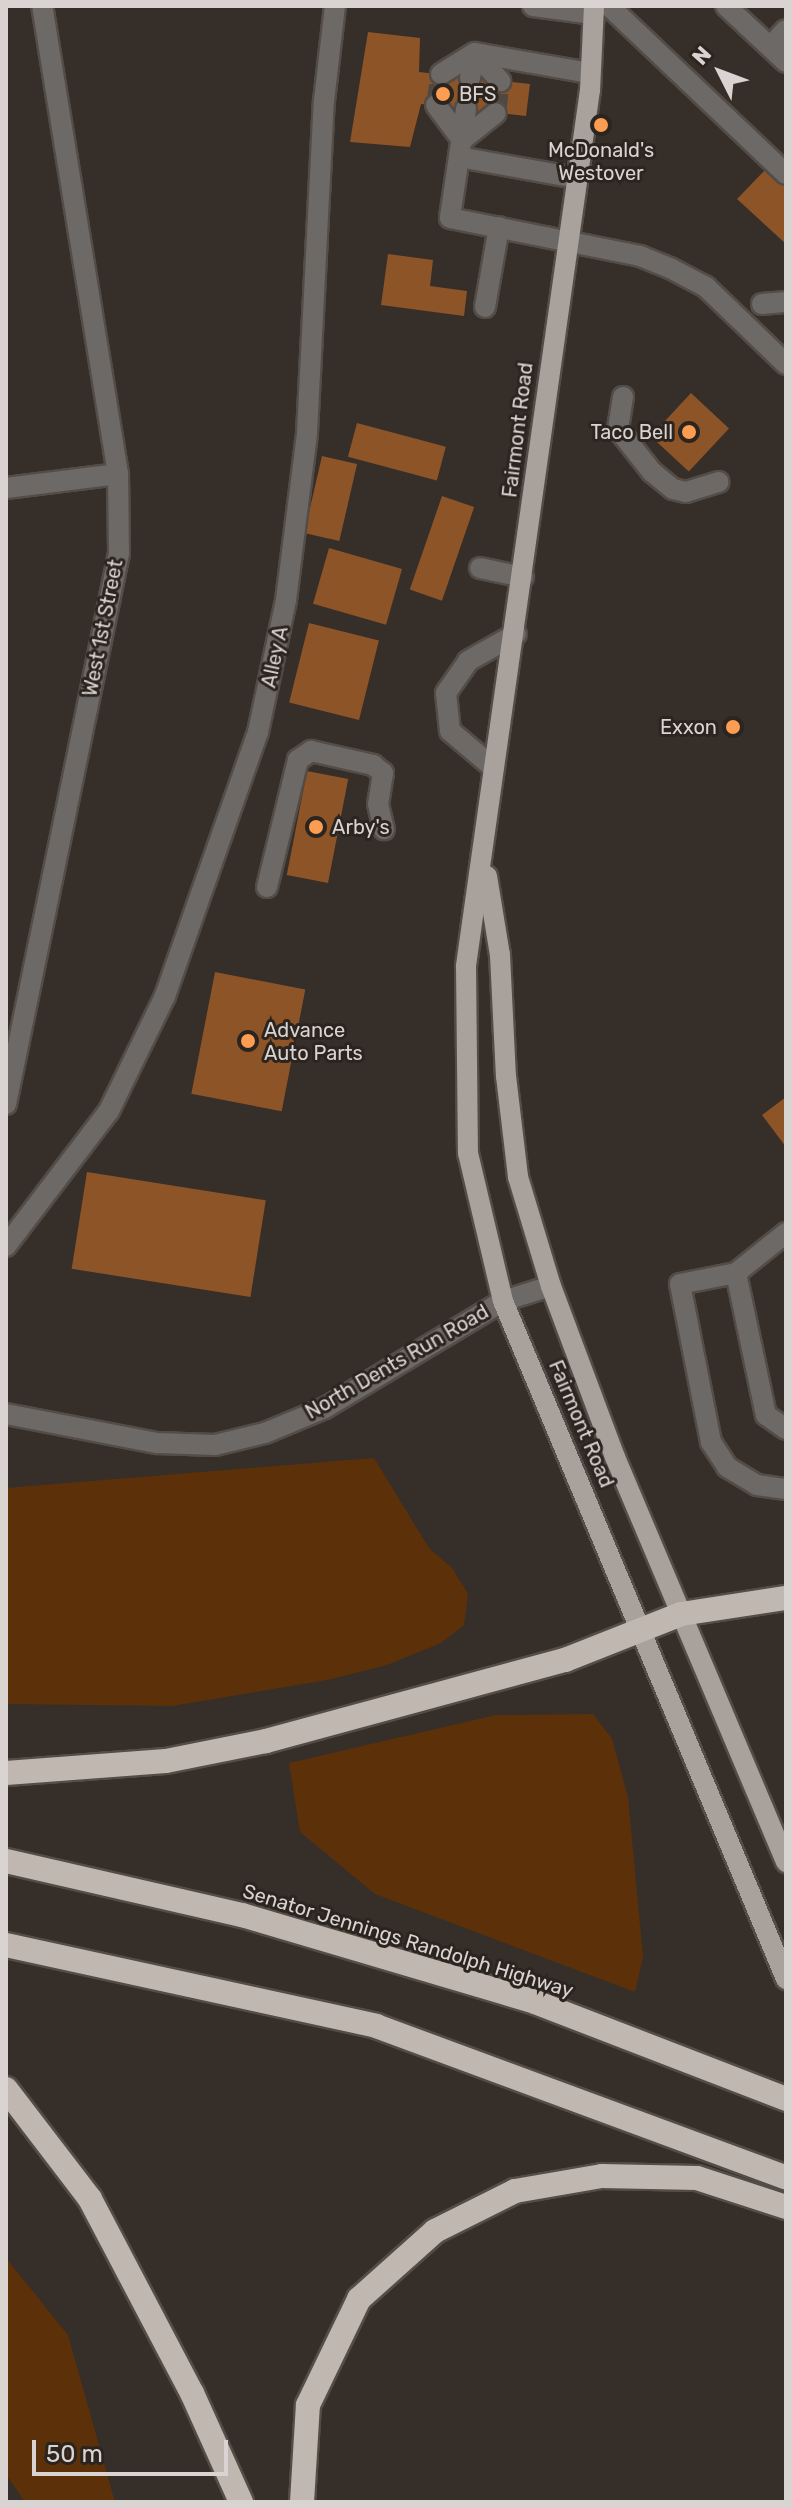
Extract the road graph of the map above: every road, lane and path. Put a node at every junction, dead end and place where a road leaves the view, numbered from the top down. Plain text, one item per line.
1 (42, 6) edge
2 (335, 6) edge
3 (533, 6) edge
4 (726, 6) edge
5 (599, 9) edge
6 (786, 30) edge
7 (770, 47) junction
8 (475, 53) junction
9 (786, 62) edge
10 (590, 73) junction
11 (441, 74) dead end
12 (470, 78) tunnel mouth
13 (500, 81) dead end
14 (436, 105) tunnel mouth
15 (466, 109) tunnel mouth
16 (496, 113) tunnel mouth
17 (461, 148) junction
18 (786, 174) edge
19 (577, 178) junction
20 (499, 227) junction
21 (567, 240) junction
22 (786, 302) edge
23 (762, 304) dead end
24 (485, 307) dead end
25 (786, 364) edge
26 (623, 397) dead end
27 (118, 474) junction
28 (718, 482) dead end
29 (6, 488) edge
30 (480, 568) dead end
31 (523, 577) junction
32 (516, 634) junction
33 (494, 768) junction
34 (384, 829) dead end
35 (484, 860) junction
36 (267, 887) dead end
37 (6, 1104) edge
38 (786, 1233) edge
39 (6, 1246) edge
40 (736, 1273) junction
41 (551, 1286) junction
42 (503, 1301) junction
43 (6, 1414) edge
44 (786, 1429) edge
45 (786, 1489) edge
46 (786, 1598) edge
47 (681, 1614) junction
48 (643, 1631) junction
49 (6, 1773) edge
50 (6, 1861) edge
51 (786, 1862) edge
52 (6, 1945) edge
53 (786, 1979) edge
54 (6, 2089) edge
55 (786, 2099) edge
56 (786, 2178) edge
57 (786, 2207) edge
58 (241, 2502) edge
59 (302, 2502) edge

1 - 27 street, West 1st Street
2 - 39 street, Alley A
3 - 5 street
4 - 7 street
5 - 10 main road, Fairmont Road
5 - 18 street
6 - 7 street
7 - 9 street
8 - 10 street
8 - 11 street
8 - 12 street
8 - 13 street
10 - 19 main road, Fairmont Road
14 - 17 street
15 - 17 street
16 - 17 street
17 - 19 street
17 - 20 street
19 - 21 main road, Fairmont Road
20 - 21 street
20 - 24 street
21 - 25 street
21 - 31 main road, Fairmont Road
22 - 23 street
26 - 28 street
27 - 29 street
27 - 37 street, West 1st Street
30 - 31 street
31 - 32 main road, Fairmont Road
32 - 33 main road, Fairmont Road
32 - 33 street
33 - 35 main road, Fairmont Road
34 - 36 street
35 - 41 main road, Fairmont Road
35 - 42 main road, Fairmont Road
38 - 40 street
40 - 44 street
40 - 45 street
41 - 42 street, North Dents Run Road
41 - 47 main road, Fairmont Road
42 - 43 street, North Dents Run Road
42 - 48 main road, Fairmont Road
46 - 47 highway
47 - 48 highway
47 - 51 main road, Fairmont Road
48 - 49 highway
48 - 53 main road, Fairmont Road
50 - 55 highway, Senator Jennings Randolph Highway
52 - 56 highway
54 - 58 highway
57 - 59 highway

